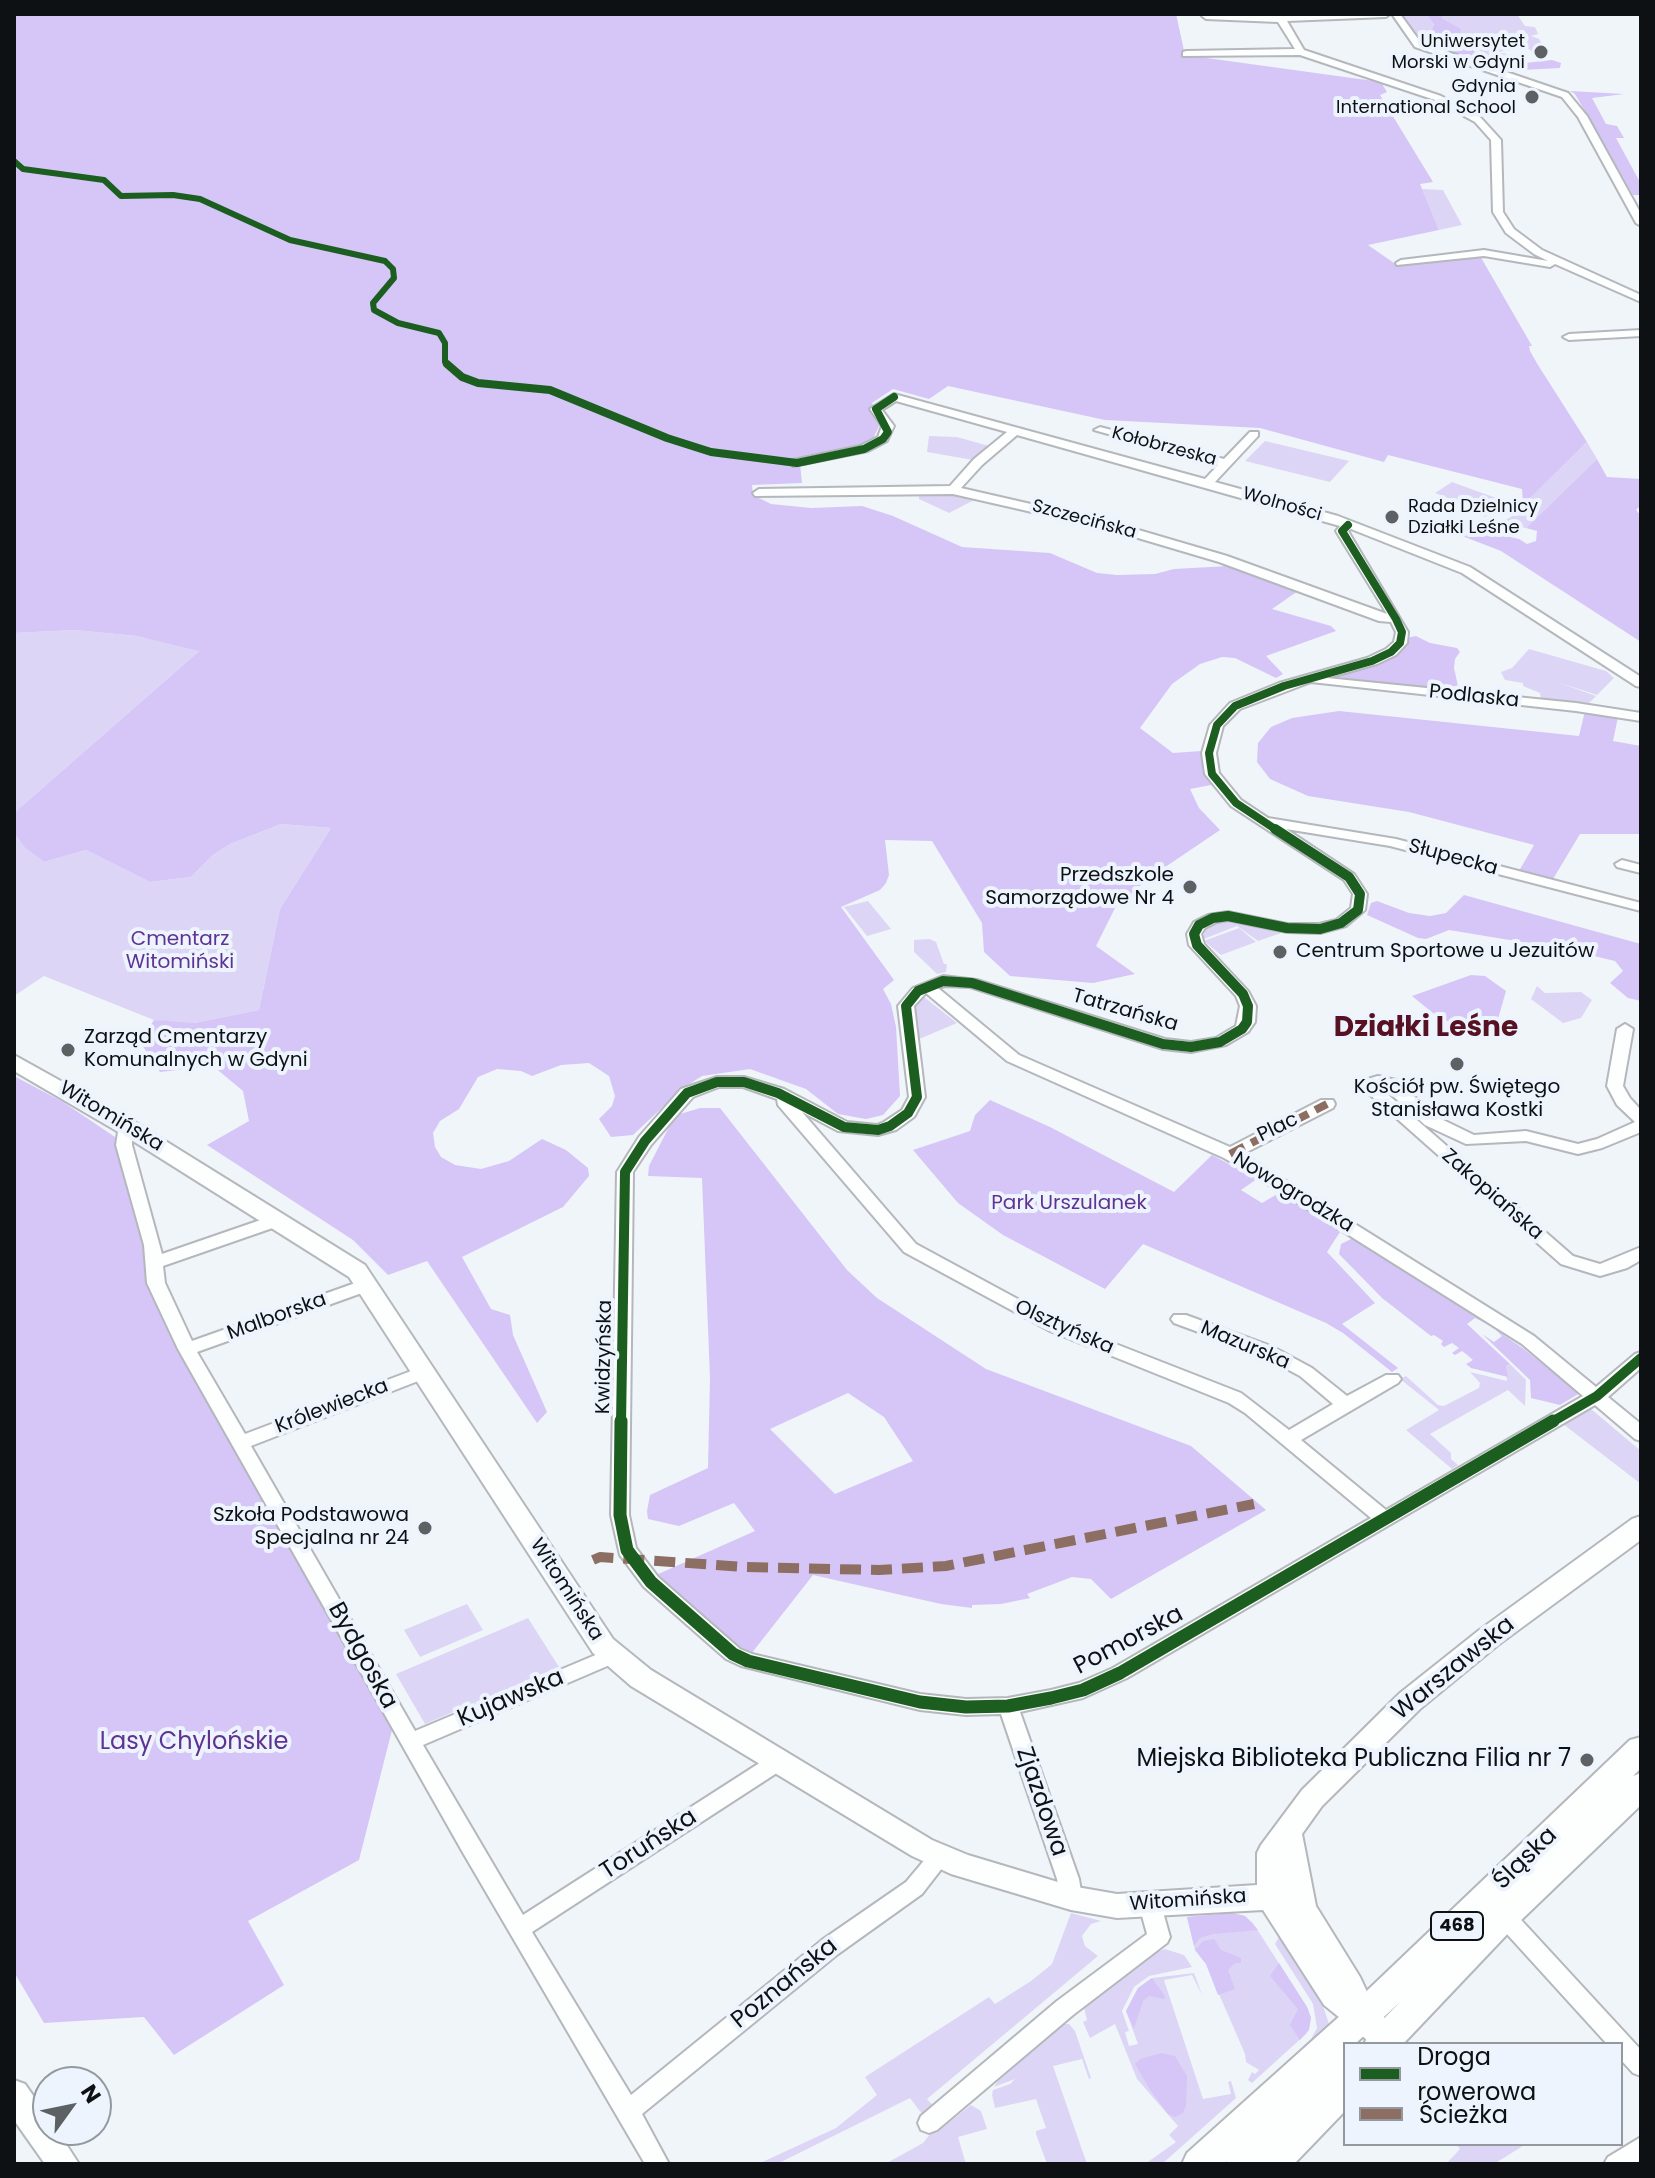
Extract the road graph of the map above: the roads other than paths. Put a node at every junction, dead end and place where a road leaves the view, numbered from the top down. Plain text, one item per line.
1 (1386, 14) edge
2 (1396, 14) edge
3 (1206, 16) edge
4 (1299, 16) edge
5 (1281, 19) junction
6 (1301, 52) junction
7 (1186, 54) dead end
8 (1641, 223) edge
9 (1401, 263) dead end
10 (1571, 267) junction
11 (1641, 299) edge
12 (1641, 333) edge
13 (1569, 337) dead end
14 (1100, 430) dead end
15 (1015, 431) junction
16 (1254, 434) dead end
17 (797, 463) dead end
18 (1228, 464) junction
19 (1207, 484) junction
20 (953, 490) junction
21 (759, 493) dead end
22 (1348, 525) junction
23 (1396, 619) junction
24 (1306, 679) junction
25 (1641, 683) edge
26 (1641, 717) edge
27 (1262, 822) junction
28 (1622, 864) dead end
29 (1641, 869) edge
30 (1641, 907) edge
31 (926, 986) junction
32 (1625, 1029) dead end
33 (14, 1062) edge
34 (778, 1093) junction
35 (1327, 1104) dead end
36 (1641, 1119) edge
37 (1641, 1126) edge
38 (130, 1129) junction
39 (1230, 1154) junction
40 (278, 1220) junction
41 (1641, 1253) edge
42 (156, 1262) junction
43 (367, 1285) junction
44 (1180, 1319) dead end
45 (187, 1349) junction
46 (1641, 1358) edge
47 (425, 1372) junction
48 (1392, 1379) dead end
49 (1597, 1396) junction
50 (1346, 1405) junction
51 (1641, 1434) edge
52 (1288, 1439) junction
53 (240, 1443) junction
54 (1384, 1519) junction
55 (1641, 1526) edge
56 (622, 1534) joint
57 (612, 1656) junction
58 (1008, 1706) junction
59 (410, 1742) junction
60 (1641, 1749) edge
61 (779, 1761) junction
62 (1641, 1786) edge
63 (939, 1857) junction
64 (1286, 1895) junction
65 (1071, 1898) junction
66 (1150, 1905) junction
67 (1504, 1916) junction
68 (519, 1929) junction
69 (1377, 2035) edge
70 (1619, 2042) edge
71 (1623, 2046) edge
72 (1343, 2060) edge
73 (1641, 2066) edge
74 (1343, 2069) edge
75 (1343, 2089) edge
76 (14, 2094) edge
77 (628, 2111) junction
78 (929, 2123) dead end
79 (1641, 2147) edge
80 (63, 2164) edge
81 (657, 2164) edge
82 (1199, 2164) edge
83 (1243, 2164) edge
84 (1271, 2164) edge
85 (1616, 2164) edge

1 - 4 street
2 - 8 street
3 - 5 street
4 - 5 street
5 - 6 street
6 - 7 street
6 - 10 street
9 - 10 street
10 - 11 street
12 - 13 street
14 - 18 street, Kołobrzeska
15 - 17 street, Wolności
15 - 19 street, Wolności
15 - 20 street
16 - 18 street
18 - 19 street
19 - 22 street, Wolności
20 - 21 street, Szczecińska
20 - 23 street, Szczecińska
22 - 23 street
22 - 25 street, Wolności
23 - 24 street, Tatrzańska
24 - 26 street, Podlaska
24 - 27 street, Tatrzańska
27 - 30 street, Słupecka
27 - 31 street, Tatrzańska
28 - 29 street
31 - 34 street
31 - 39 street, Nowogrodzka
32 - 36 street
33 - 38 street, Witomińska
34 - 52 street, Olsztyńska
34 - 56 street, Kwidzyńska
35 - 39 street, Plac
37 - 41 street, Zakopiańska
38 - 40 street, Witomińska
38 - 42 street, Bydgoska
39 - 49 street, Nowogrodzka
40 - 42 street
40 - 43 street, Witomińska
42 - 45 street, Bydgoska
43 - 45 street, Malborska
43 - 47 street, Witomińska
44 - 50 street, Mazurska
45 - 53 street, Bydgoska
46 - 49 street, Pomorska
47 - 53 street, Królewiecka
47 - 57 street, Witomińska
48 - 50 street
49 - 51 street, Nowogrodzka
49 - 54 street, Pomorska
50 - 52 street
52 - 54 street, Olsztyńska
53 - 59 street, Bydgoska
54 - 58 street, Pomorska
55 - 64 street, Warszawska
56 - 58 street, Pomorska
57 - 59 street, Kujawska
57 - 61 street, Witomińska
58 - 65 street, Zjazdowa
59 - 68 street, Bydgoska
60 - 69 main road, Śląska / 468
61 - 63 street, Witomińska
61 - 68 street, Toruńska
62 - 67 main road, Śląska / 468
63 - 65 street, Witomińska
63 - 77 street, Poznańska
64 - 66 street, Witomińska
64 - 69 street, Warszawska
65 - 66 street, Witomińska
66 - 78 street
67 - 69 main road, Śląska / 468
67 - 70 street
68 - 77 street, Bydgoska
71 - 73 street
72 - 82 main road, Śląska / 468
74 - 83 main road
75 - 84 main road
76 - 80 street
77 - 81 street, Bydgoska
79 - 85 street

